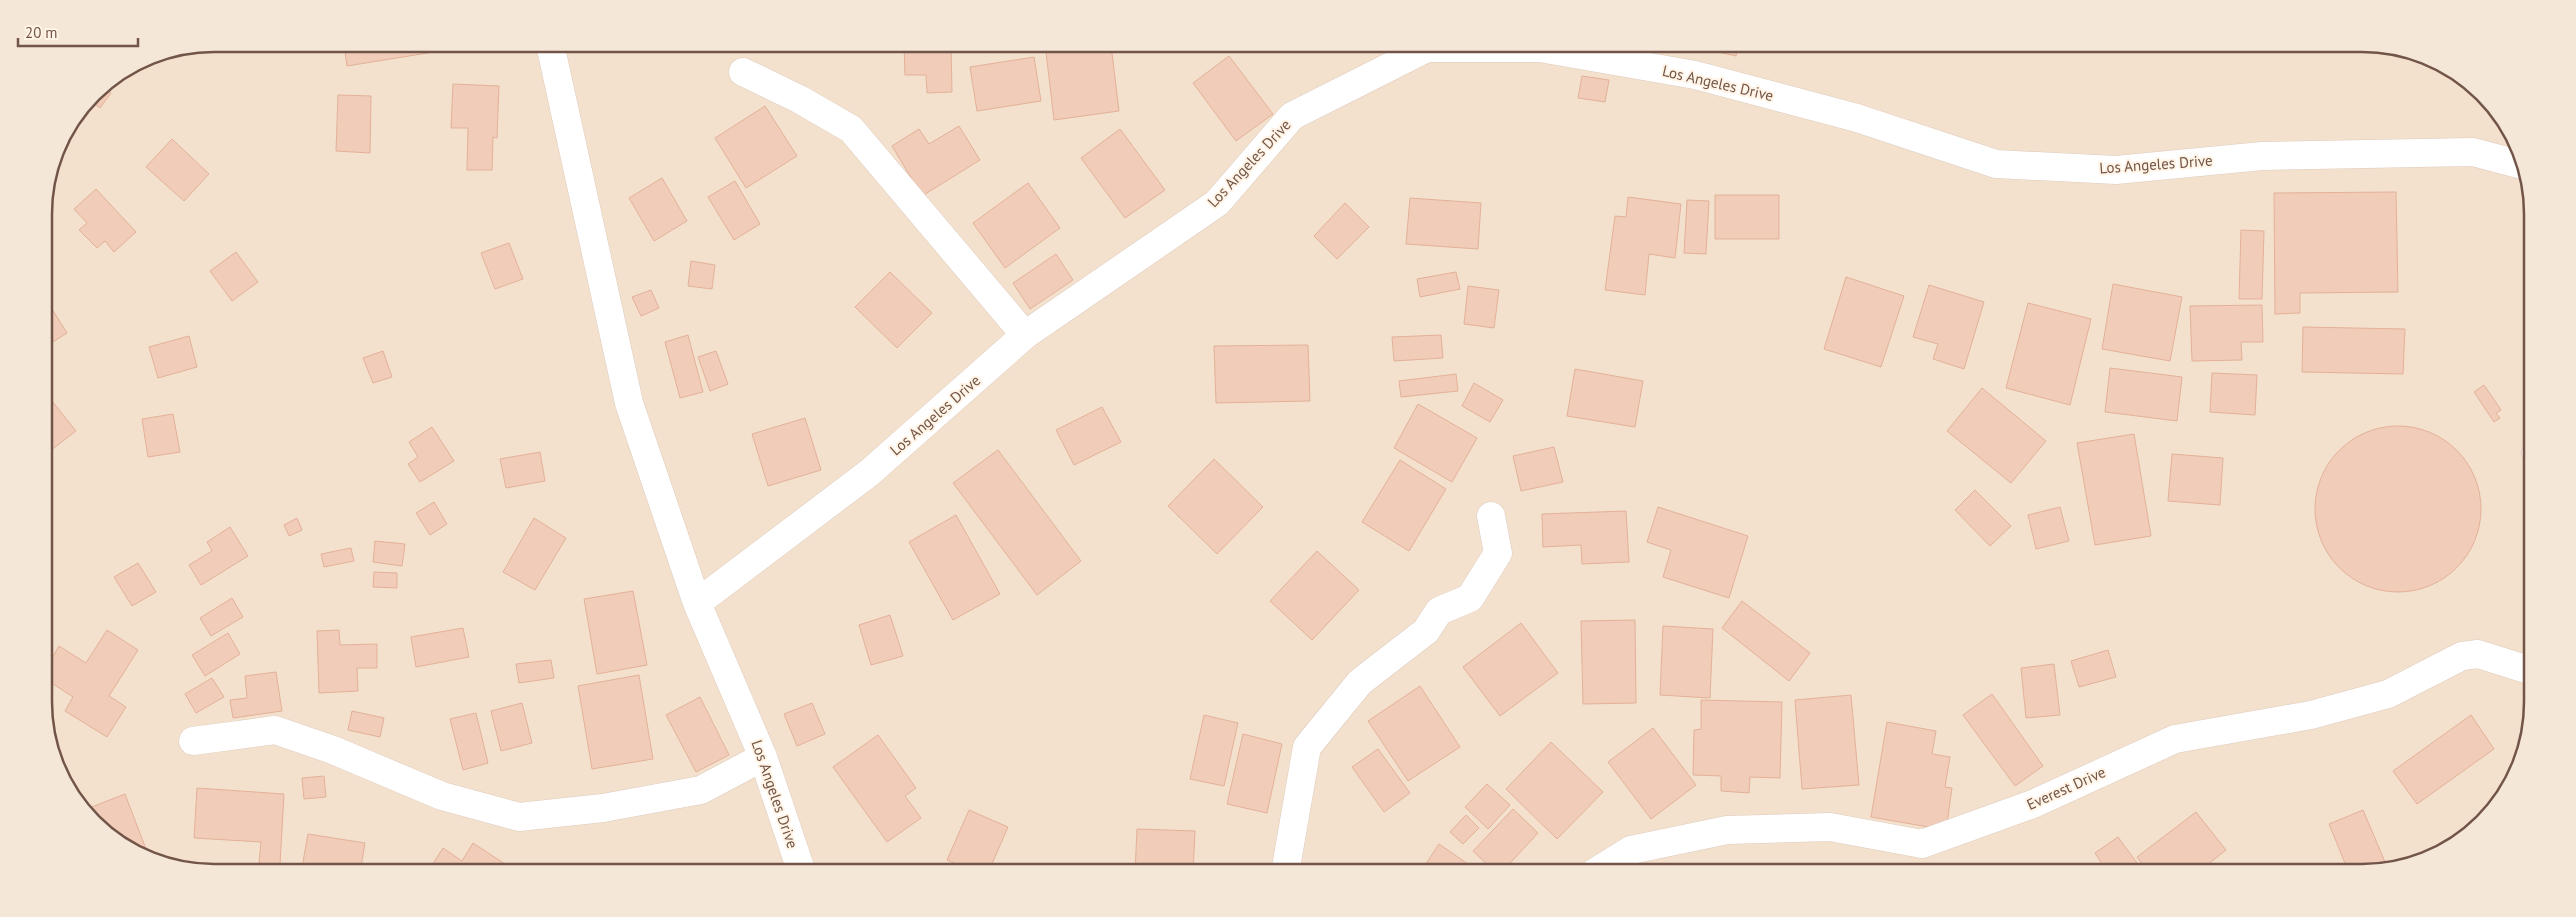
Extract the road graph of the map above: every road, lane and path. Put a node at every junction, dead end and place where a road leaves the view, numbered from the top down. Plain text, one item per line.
1 (1418, 52) edge
2 (1565, 52) edge
3 (552, 53) edge
4 (743, 72) dead end
5 (2515, 163) edge
6 (1025, 336) junction
7 (1491, 516) dead end
8 (697, 603) junction
9 (2524, 668) edge
10 (193, 741) dead end
11 (764, 757) junction
12 (1608, 864) edge
13 (799, 865) edge
14 (1286, 865) edge

1 - 6 street, Los Angeles Drive
2 - 5 street, Los Angeles Drive
3 - 8 street
4 - 6 street
6 - 8 street, Los Angeles Drive
7 - 14 street
8 - 11 street, Los Angeles Drive
9 - 12 street, Everest Drive
10 - 11 street
11 - 13 street, Los Angeles Drive

